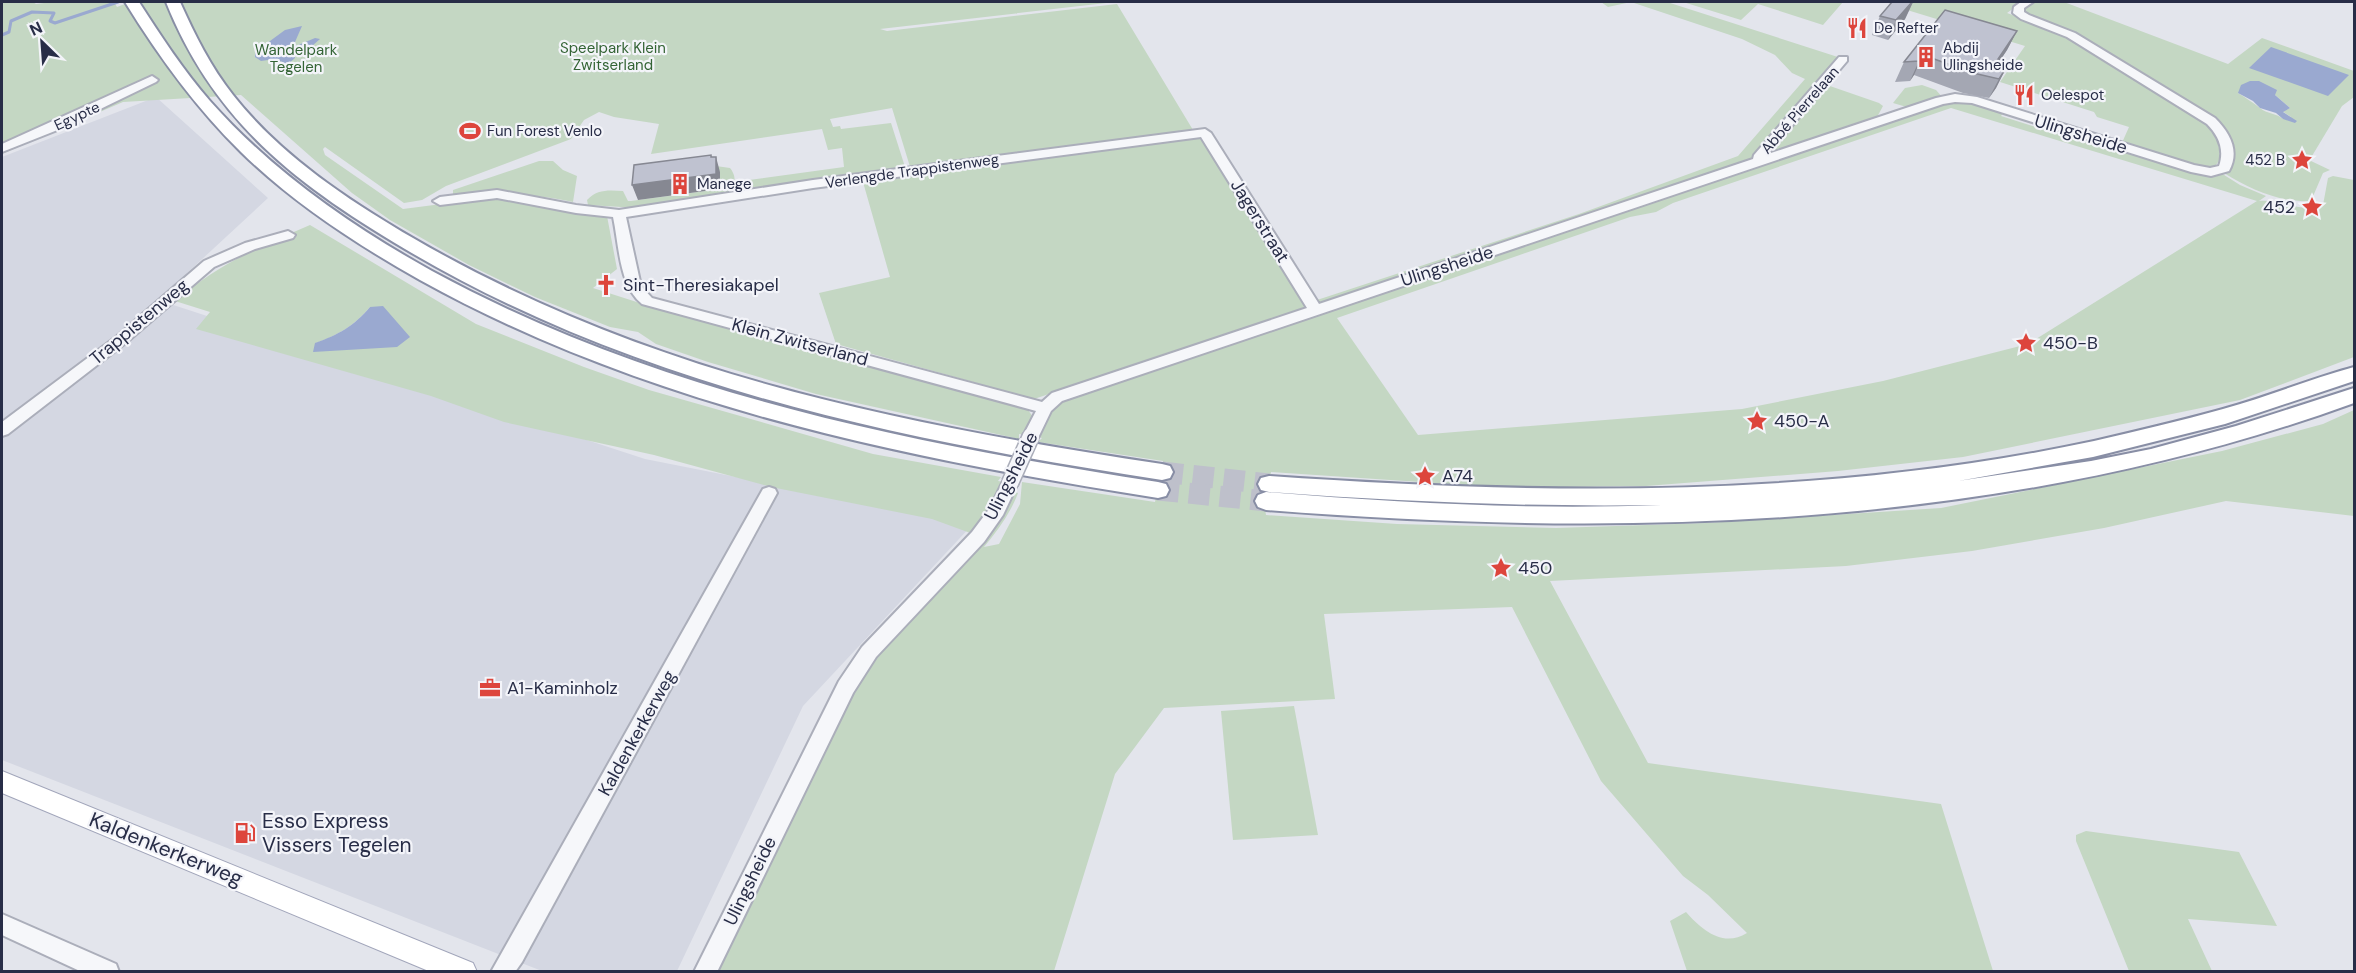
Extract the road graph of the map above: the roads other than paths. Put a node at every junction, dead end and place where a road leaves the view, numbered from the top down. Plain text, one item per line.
1 (173, 2) edge
2 (2028, 2) edge
3 (135, 7) edge
4 (1843, 59) dead end
5 (152, 81) dead end
6 (1205, 133) joint
7 (2, 148) edge
8 (1761, 160) junction
9 (440, 201) dead end
10 (619, 214) junction
11 (288, 235) dead end
12 (1315, 310) junction
13 (2355, 374) edge
14 (2355, 395) edge
15 (1045, 408) junction
16 (2, 430) edge
17 (769, 492) dead end
18 (2, 782) edge
19 (2, 924) edge
20 (108, 972) edge
21 (464, 972) edge
22 (502, 972) edge
23 (705, 972) edge

1 - 3 highway
2 - 8 street, Ulingsheide
4 - 8 street, Abbé Pierrelaan
5 - 7 street, Egypte
6 - 10 street, Verlengde Trappistenweg
6 - 12 street, Jagerstraat
8 - 12 street, Ulingsheide
9 - 10 street
10 - 15 street, Klein Zwitserland
11 - 16 street, Trappistenweg
12 - 15 street, Ulingsheide
13 - 14 highway
15 - 23 street, Ulingsheide, bridge
17 - 22 street, Kaldenkerkerweg
18 - 21 main road, Kaldenkerkerweg
19 - 20 street

